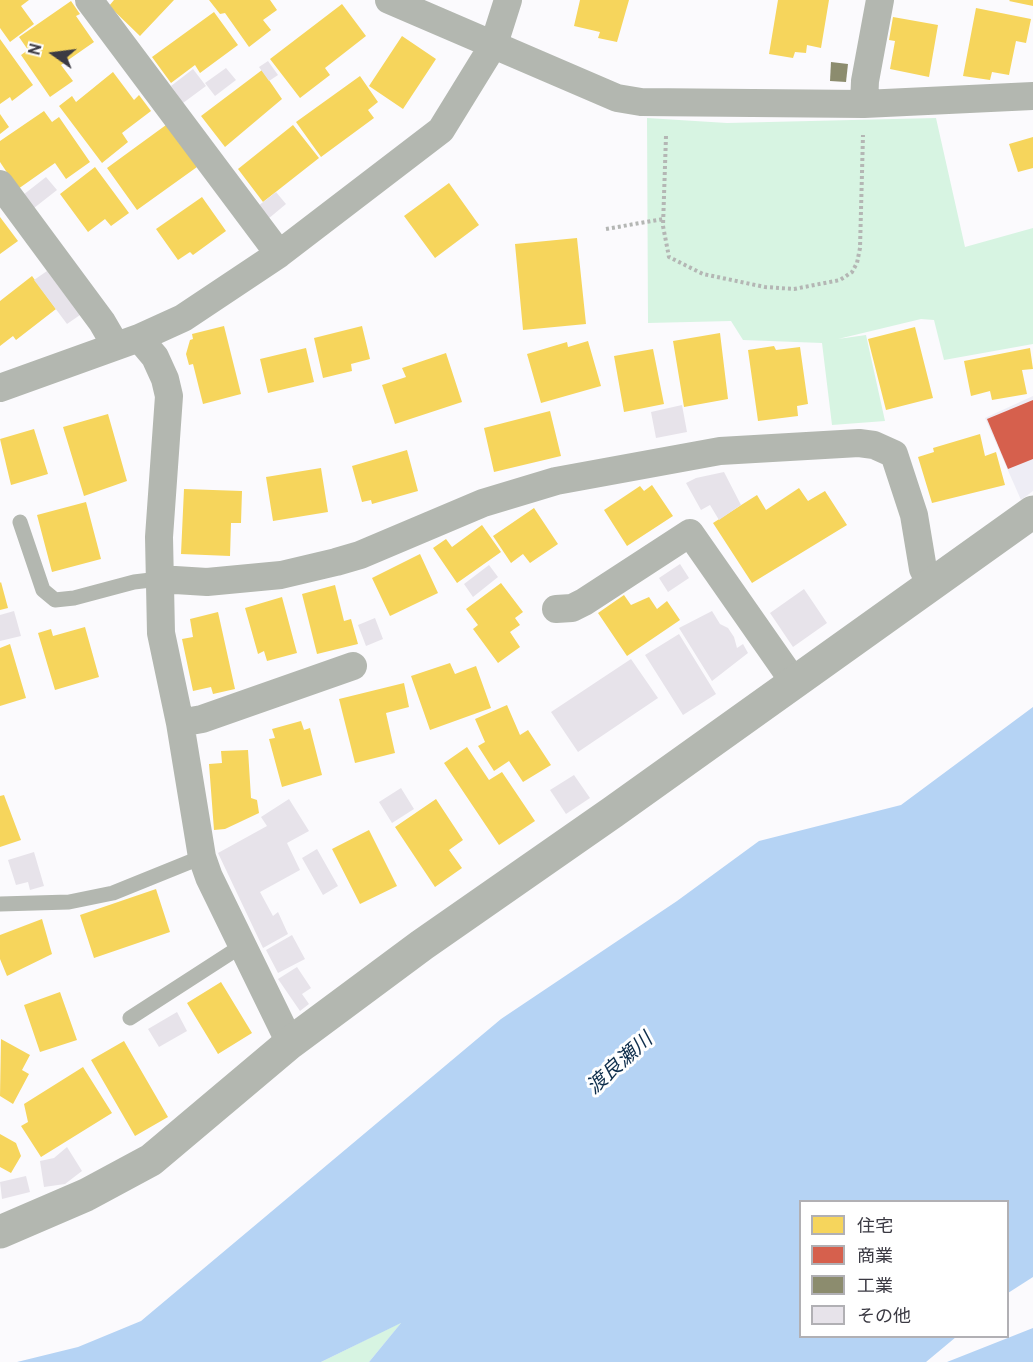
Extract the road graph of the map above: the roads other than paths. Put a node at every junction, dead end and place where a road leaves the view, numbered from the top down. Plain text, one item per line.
1 (89, 0) edge
2 (389, 0) edge
3 (508, 0) edge
4 (880, 0) edge
5 (494, 44) junction
6 (1033, 96) edge
7 (864, 104) junction
8 (0, 184) edge
9 (279, 254) junction
10 (128, 342) junction
11 (0, 388) edge
12 (1033, 512) edge
13 (20, 522) dead end
14 (159, 579) junction
15 (931, 584) junction
16 (556, 609) dead end
17 (353, 666) dead end
18 (794, 682) junction
19 (180, 723) junction
20 (202, 856) junction
21 (0, 904) edge
22 (243, 945) junction
23 (130, 1018) dead end
24 (290, 1043) junction
25 (0, 1232) edge

1 - 9 street
2 - 5 street
3 - 5 street
4 - 7 street
5 - 7 street
5 - 9 street
6 - 7 street
8 - 10 street
9 - 10 street
10 - 11 street
10 - 14 street
12 - 15 street
13 - 14 lane
14 - 15 street
14 - 19 street
15 - 18 street
16 - 18 street
17 - 19 street
18 - 24 street
19 - 20 street
20 - 21 lane
20 - 22 street
22 - 23 lane
22 - 24 street
24 - 25 street

